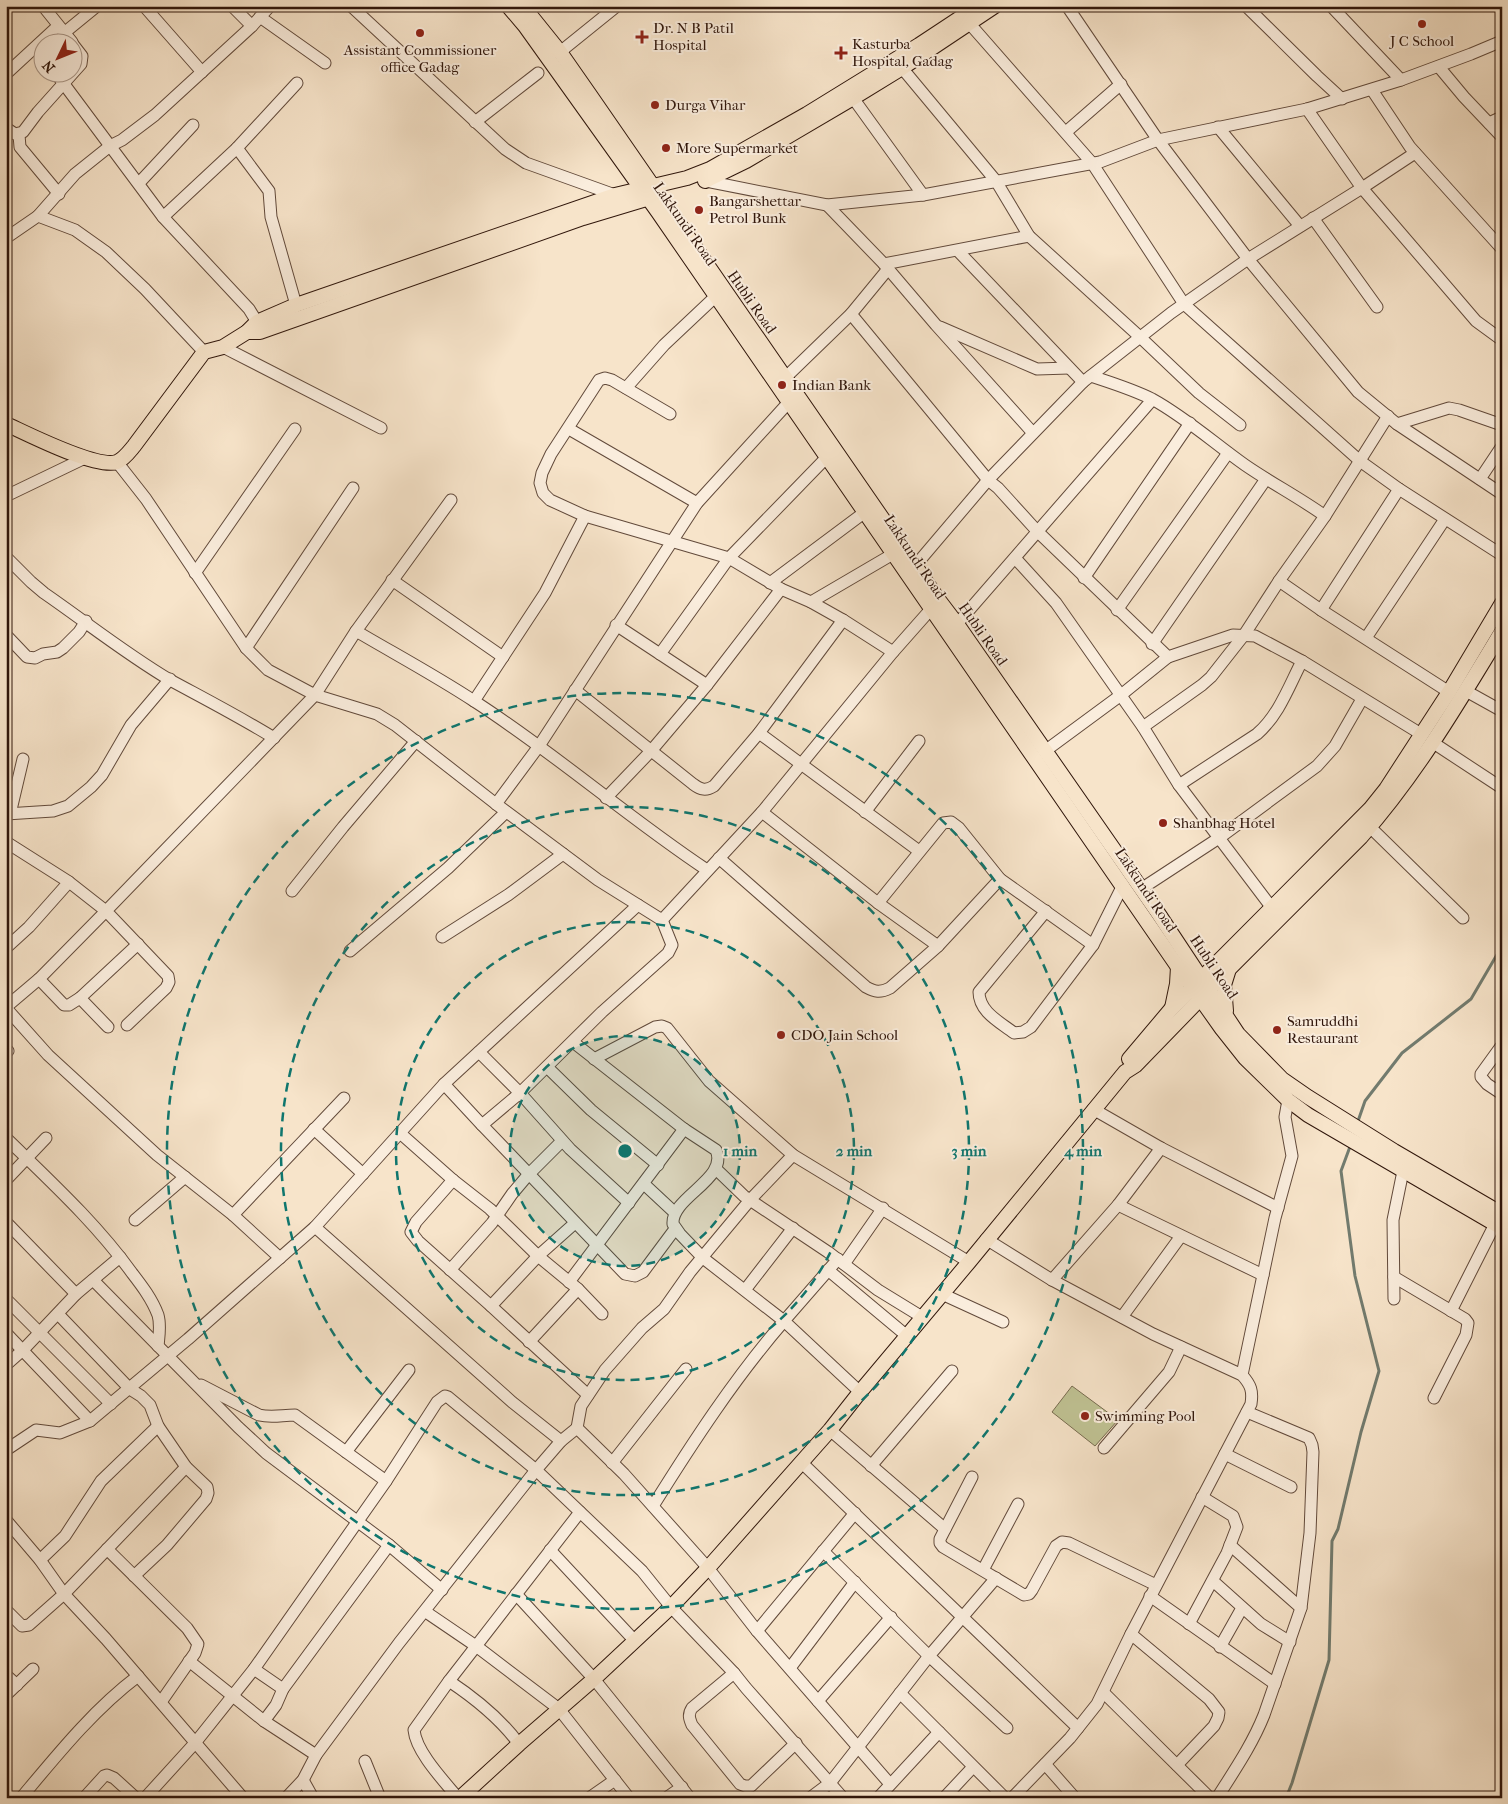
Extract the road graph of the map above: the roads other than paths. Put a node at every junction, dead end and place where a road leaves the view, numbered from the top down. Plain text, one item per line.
1 (43, 6) edge
2 (96, 6) edge
3 (144, 6) edge
4 (232, 6) edge
5 (270, 6) edge
6 (351, 6) edge
7 (508, 6) edge
8 (523, 6) edge
9 (617, 6) edge
10 (978, 6) edge
11 (995, 6) edge
12 (1067, 6) edge
13 (1246, 6) edge
14 (1331, 6) edge
15 (256, 22) junction
16 (969, 23) junction
17 (61, 30) joint
18 (1502, 41) edge
19 (560, 52) junction
20 (32, 57) edge
21 (325, 63) dead end
22 (1439, 67) junction
23 (902, 68) junction
24 (202, 72) junction
25 (538, 73) dead end
26 (6, 74) edge
27 (1401, 80) junction
28 (63, 82) joint
29 (297, 83) dead end
30 (1121, 84) junction
31 (1372, 90) junction
32 (853, 98) junction
33 (1342, 99) junction
34 (1307, 108) junction
35 (1502, 117) edge
36 (475, 122) junction
37 (1490, 123) junction
38 (193, 125) dead end
39 (1218, 127) junction
40 (6, 128) edge
41 (1066, 132) junction
42 (19, 135) junction
43 (1502, 137) edge
44 (1158, 140) junction
45 (110, 146) junction
46 (237, 148) junction
47 (1415, 153) junction
48 (1092, 164) junction
49 (706, 181) junction
50 (996, 181) junction
51 (139, 183) junction
52 (1362, 188) junction
53 (650, 192) junction
54 (59, 194) junction
55 (923, 195) junction
56 (615, 196) junction
57 (827, 205) junction
58 (38, 216) junction
59 (163, 217) junction
60 (1313, 218) junction
61 (1300, 226) junction
62 (1029, 236) junction
63 (6, 238) edge
64 (1502, 249) edge
65 (958, 251) junction
66 (1248, 259) junction
67 (886, 266) junction
68 (716, 296) junction
69 (1184, 304) junction
70 (296, 305) junction
71 (315, 306) junction
72 (1378, 307) dead end
73 (851, 314) junction
74 (936, 326) junction
75 (252, 327) junction
76 (1140, 337) junction
77 (1502, 340) edge
78 (223, 347) junction
79 (204, 352) junction
80 (1069, 368) junction
81 (786, 378) junction
82 (1087, 379) junction
83 (626, 388) junction
84 (1152, 400) junction
85 (789, 402) junction
86 (670, 414) dead end
87 (1388, 416) junction
88 (1190, 423) junction
89 (6, 424) edge
90 (1397, 424) junction
91 (1240, 425) dead end
92 (1502, 425) edge
93 (295, 428) dead end
94 (381, 428) dead end
95 (568, 429) junction
96 (1033, 434) junction
97 (1502, 446) edge
98 (1228, 453) junction
99 (827, 457) junction
100 (85, 458) junction
101 (1360, 461) junction
102 (117, 462) junction
103 (1266, 479) junction
104 (1480, 479) junction
105 (988, 480) junction
106 (353, 488) dead end
107 (1399, 489) junction
108 (1502, 494) edge
109 (6, 496) edge
110 (451, 500) dead end
111 (697, 503) junction
112 (865, 512) junction
113 (585, 516) junction
114 (1325, 516) junction
115 (1445, 519) junction
116 (1037, 531) junction
117 (673, 542) junction
118 (893, 554) junction
119 (1502, 555) edge
120 (6, 557) edge
121 (729, 558) junction
122 (1015, 558) junction
123 (915, 566) junction
124 (195, 573) junction
125 (1084, 578) junction
126 (392, 580) junction
127 (1279, 581) junction
128 (770, 583) junction
129 (781, 589) junction
130 (810, 602) junction
131 (1502, 603) edge
132 (931, 609) junction
133 (1117, 610) junction
134 (1321, 610) junction
135 (843, 620) junction
136 (86, 621) junction
137 (957, 624) junction
138 (616, 626) junction
139 (356, 631) junction
140 (1502, 631) edge
141 (1244, 634) junction
142 (6, 635) edge
143 (1366, 638) junction
144 (1152, 644) junction
145 (246, 648) junction
146 (893, 652) junction
147 (660, 654) junction
148 (503, 657) junction
149 (1168, 657) junction
150 (1302, 661) junction
151 (170, 679) junction
152 (707, 685) junction
153 (575, 690) junction
154 (1466, 691) junction
155 (1449, 692) junction
156 (315, 695) junction
157 (1121, 695) junction
158 (1362, 699) junction
159 (474, 701) junction
160 (1502, 711) edge
161 (1143, 727) junction
162 (759, 733) junction
163 (274, 738) junction
164 (1426, 738) junction
165 (416, 741) junction
166 (919, 741) dead end
167 (538, 746) junction
168 (651, 751) junction
169 (1045, 751) junction
170 (23, 759) dead end
171 (801, 765) junction
172 (1179, 785) junction
173 (1502, 788) edge
174 (606, 798) junction
175 (496, 804) junction
176 (506, 812) junction
177 (762, 812) junction
178 (865, 812) junction
179 (8, 814) edge
180 (1370, 827) junction
181 (1219, 838) junction
182 (7, 845) edge
183 (919, 851) junction
184 (563, 854) junction
185 (719, 858) junction
186 (707, 870) junction
187 (1000, 879) junction
188 (69, 882) junction
189 (1123, 885) junction
190 (1141, 890) junction
191 (292, 891) dead end
192 (878, 903) junction
193 (638, 905) junction
194 (1272, 908) junction
195 (106, 911) junction
196 (1046, 911) junction
197 (1463, 918) dead end
198 (662, 920) junction
199 (442, 937) dead end
200 (138, 944) junction
201 (1092, 945) junction
202 (938, 946) junction
203 (6, 948) edge
204 (350, 951) dead end
205 (1186, 955) junction
206 (1225, 964) junction
207 (1178, 967) junction
208 (39, 979) junction
209 (1201, 988) junction
210 (80, 998) junction
211 (6, 1008) edge
212 (1177, 1013) junction
213 (1222, 1019) junction
214 (127, 1025) dead end
215 (108, 1027) dead end
216 (573, 1042) junction
217 (1502, 1045) edge
218 (479, 1052) junction
219 (594, 1059) junction
220 (547, 1067) junction
221 (444, 1084) junction
222 (520, 1093) junction
223 (1502, 1094) edge
224 (344, 1098) dead end
225 (1288, 1100) junction
226 (1094, 1109) junction
227 (482, 1126) junction
228 (314, 1129) junction
229 (684, 1129) junction
230 (400, 1133) junction
231 (6, 1138) edge
232 (46, 1138) dead end
233 (562, 1141) junction
234 (1161, 1148) junction
235 (793, 1154) junction
236 (27, 1158) junction
237 (658, 1165) junction
238 (716, 1170) junction
239 (1403, 1170) junction
240 (363, 1174) junction
241 (528, 1174) junction
242 (185, 1177) junction
243 (6, 1180) edge
244 (453, 1180) junction
245 (644, 1184) junction
246 (750, 1200) junction
247 (629, 1203) junction
248 (1118, 1205) junction
249 (883, 1208) junction
250 (1278, 1208) junction
251 (674, 1212) junction
252 (233, 1215) junction
253 (497, 1216) junction
254 (135, 1220) dead end
255 (6, 1222) edge
256 (575, 1222) junction
257 (1500, 1222) edge
258 (315, 1227) junction
259 (793, 1228) junction
260 (675, 1229) junction
261 (1181, 1236) junction
262 (986, 1239) junction
263 (597, 1245) junction
264 (538, 1256) junction
265 (120, 1257) junction
266 (280, 1258) junction
267 (703, 1258) junction
268 (841, 1262) junction
269 (969, 1262) junction
270 (450, 1270) junction
271 (828, 1270) junction
272 (1262, 1276) junction
273 (1394, 1277) junction
274 (93, 1280) junction
275 (1052, 1280) junction
276 (573, 1286) junction
277 (745, 1290) junction
278 (76, 1294) junction
279 (942, 1294) junction
280 (6, 1299) edge
281 (1394, 1299) dead end
282 (491, 1306) junction
283 (1451, 1311) junction
284 (58, 1314) junction
285 (602, 1314) dead end
286 (922, 1317) junction
287 (1122, 1317) junction
288 (784, 1321) junction
289 (1003, 1322) dead end
290 (40, 1332) junction
291 (6, 1333) edge
292 (907, 1336) junction
293 (529, 1342) junction
294 (158, 1346) junction
295 (1181, 1346) junction
296 (23, 1350) junction
297 (168, 1356) junction
298 (6, 1365) edge
299 (686, 1369) dead end
300 (409, 1370) dead end
301 (952, 1371) dead end
302 (1242, 1375) junction
303 (192, 1381) junction
304 (130, 1389) junction
305 (860, 1392) junction
306 (588, 1395) junction
307 (1434, 1398) dead end
308 (110, 1404) junction
309 (1248, 1412) junction
310 (90, 1421) junction
311 (158, 1426) junction
312 (577, 1428) junction
313 (830, 1430) junction
314 (561, 1441) junction
315 (1104, 1448) dead end
316 (6, 1450) edge
317 (346, 1452) junction
318 (1225, 1454) junction
319 (801, 1462) junction
320 (612, 1463) junction
321 (872, 1466) junction
322 (186, 1467) junction
323 (536, 1470) junction
324 (972, 1476) dead end
325 (386, 1480) junction
326 (1291, 1487) dead end
327 (1202, 1498) junction
328 (1018, 1504) dead end
329 (653, 1506) junction
330 (580, 1512) junction
331 (855, 1513) junction
332 (6, 1520) edge
333 (357, 1522) junction
334 (945, 1530) junction
335 (388, 1545) junction
336 (1230, 1546) junction
337 (107, 1549) junction
338 (550, 1550) junction
339 (823, 1551) junction
340 (40, 1560) junction
341 (708, 1568) junction
342 (983, 1570) junction
343 (134, 1576) junction
344 (996, 1578) junction
345 (1213, 1581) junction
346 (855, 1582) junction
347 (1156, 1585) junction
348 (442, 1590) junction
349 (64, 1594) junction
350 (516, 1594) junction
351 (1150, 1596) junction
352 (671, 1607) junction
353 (1242, 1608) junction
354 (1301, 1608) junction
355 (6, 1610) edge
356 (426, 1612) junction
357 (891, 1616) junction
358 (963, 1616) junction
359 (1189, 1624) junction
360 (757, 1631) junction
361 (1131, 1634) junction
362 (634, 1640) junction
363 (1290, 1642) junction
364 (476, 1646) junction
365 (1220, 1647) junction
366 (929, 1656) junction
367 (189, 1661) junction
368 (790, 1668) junction
369 (33, 1669) dead end
370 (254, 1669) junction
371 (734, 1673) junction
372 (6, 1675) edge
373 (138, 1676) junction
374 (594, 1679) junction
375 (449, 1681) junction
376 (1275, 1684) junction
377 (17, 1685) junction
378 (283, 1689) junction
379 (900, 1692) junction
380 (1104, 1693) junction
381 (6, 1695) edge
382 (232, 1695) junction
383 (818, 1701) junction
384 (161, 1702) junction
385 (559, 1709) junction
386 (264, 1721) junction
387 (1006, 1728) dead end
388 (1078, 1728) junction
389 (938, 1732) junction
390 (195, 1743) junction
391 (796, 1743) junction
392 (519, 1744) junction
393 (858, 1748) junction
394 (316, 1754) junction
395 (365, 1761) dead end
396 (1045, 1764) junction
397 (1177, 1765) junction
398 (973, 1767) junction
399 (303, 1780) junction
400 (615, 1780) junction
401 (830, 1783) junction
402 (890, 1784) junction
403 (682, 1787) junction
404 (21, 1798) edge
405 (84, 1798) edge
406 (136, 1798) edge
407 (145, 1798) edge
408 (243, 1798) edge
409 (286, 1798) edge
410 (313, 1798) edge
411 (380, 1798) edge
412 (459, 1798) edge
413 (589, 1798) edge
414 (630, 1798) edge
415 (666, 1798) edge
416 (690, 1798) edge
417 (810, 1798) edge
418 (844, 1798) edge
419 (878, 1798) edge
420 (944, 1798) edge
421 (1005, 1798) edge
422 (1012, 1798) edge
423 (1076, 1798) edge
424 (1210, 1798) edge
425 (1217, 1798) edge

1 - 17 street
2 - 17 street
3 - 24 street
4 - 15 street
5 - 15 street
6 - 36 street
7 - 53 main road, Lakkundi Road
8 - 19 main road, Hubli Road
9 - 19 street
10 - 53 main road
11 - 16 main road
12 - 30 street
13 - 33 street
14 - 27 street
15 - 21 street
15 - 24 street
16 - 23 main road
16 - 41 street
18 - 22 street
19 - 53 main road, Hubli Road
20 - 26 street
22 - 27 street
22 - 37 street
23 - 32 main road
23 - 50 street
24 - 45 street
25 - 36 street
27 - 31 street
28 - 42 street
28 - 45 street
29 - 46 street
30 - 41 street
30 - 44 street
31 - 33 street
31 - 47 street
32 - 49 main road
32 - 55 street
33 - 34 street
34 - 39 street
34 - 52 street
35 - 37 street
36 - 56 street
37 - 43 street
38 - 51 street
39 - 44 street
39 - 61 street
40 - 42 street
41 - 48 street
42 - 54 street
44 - 48 street
44 - 66 street
45 - 51 street
45 - 54 street
46 - 59 street
46 - 70 street
47 - 52 street
47 - 64 street
48 - 50 street
48 - 69 street
49 - 53 main road
49 - 57 street
50 - 55 street
50 - 62 street
51 - 59 street
52 - 60 street
52 - 77 street
53 - 56 main road
53 - 68 main road, Lakkundi Road
53 - 71 main road
53 - 81 main road, Hubli Road
54 - 58 street
55 - 57 street
56 - 71 main road
57 - 67 street
58 - 63 street
58 - 79 street
59 - 75 street
60 - 61 street
60 - 72 street
61 - 66 street
62 - 65 street
62 - 76 street
65 - 67 street
65 - 80 street
66 - 69 street
66 - 87 street
67 - 73 street
67 - 74 street
68 - 83 street
68 - 85 main road, Lakkundi Road
69 - 76 street
69 - 101 street
70 - 71 main road
70 - 75 main road
71 - 75 main road
73 - 81 street
73 - 105 street
74 - 80 street
74 - 96 street
75 - 78 main road
76 - 82 street
76 - 91 street
78 - 79 main road
78 - 94 street
79 - 102 main road
80 - 82 street
81 - 123 main road, Hubli Road
82 - 84 street
82 - 96 street
83 - 86 street
83 - 95 street
84 - 88 street
84 - 116 street
85 - 99 main road, Lakkundi Road
85 - 111 street
87 - 90 street
87 - 101 street
88 - 98 street
88 - 125 street
89 - 100 main road
90 - 92 street
90 - 104 street
93 - 124 street
95 - 111 street
95 - 113 street
96 - 105 street
97 - 104 street
98 - 103 street
98 - 133 street
99 - 112 main road, Lakkundi Road
99 - 121 street
100 - 102 main road
100 - 109 street
101 - 107 street
101 - 114 street
102 - 124 street
103 - 114 street
103 - 144 street
104 - 108 street
105 - 116 street
105 - 123 street
106 - 145 street
107 - 115 street
107 - 134 street
110 - 126 street
111 - 117 street
112 - 118 main road, Lakkundi Road
112 - 128 street
113 - 117 street
113 - 148 street
114 - 127 street
115 - 119 street
115 - 143 street
116 - 122 street
116 - 125 street
117 - 121 street
117 - 138 street
118 - 130 street
118 - 132 main road, Lakkundi Road
120 - 136 street
121 - 128 street
121 - 147 street
122 - 137 street
122 - 157 street
123 - 137 main road, Hubli Road
124 - 145 street
125 - 133 street
126 - 139 street
126 - 148 street
127 - 134 street
127 - 141 street
128 - 129 street
129 - 130 street
129 - 152 street
130 - 135 street
131 - 155 main road
132 - 146 street
132 - 189 main road, Lakkundi Road
133 - 144 street
134 - 143 street
135 - 146 street
135 - 162 street
136 - 142 street
136 - 151 street
137 - 169 main road, Hubli Road
138 - 147 street
138 - 153 street
139 - 156 street
139 - 159 street
140 - 154 main road
141 - 149 street
141 - 150 street
141 - 161 street
143 - 155 street
144 - 149 street
145 - 156 street
146 - 171 street
147 - 152 street
148 - 159 street
149 - 157 street
150 - 158 street
150 - 172 street
151 - 163 street
151 - 179 street
152 - 168 street
153 - 167 street
153 - 168 street
154 - 160 street
154 - 164 main road
155 - 164 main road
156 - 163 street
156 - 165 street
157 - 161 street
157 - 169 street
158 - 164 street
158 - 181 street
159 - 167 street
161 - 172 street
162 - 168 street
162 - 171 street
163 - 195 street
164 - 173 street
164 - 180 main road
164 - 194 main road
165 - 175 street
165 - 191 street
166 - 178 street
167 - 174 street
167 - 175 street
168 - 174 street
169 - 190 main road, Hubli Road
170 - 179 street
171 - 177 street
171 - 178 street
172 - 181 street
174 - 186 street
175 - 176 street
176 - 184 street
176 - 204 street
177 - 185 street
177 - 192 street
178 - 183 street
180 - 197 street
180 - 206 main road
181 - 190 street
181 - 194 street
182 - 188 street
183 - 187 street
183 - 192 street
184 - 193 street
184 - 199 street
185 - 186 street
185 - 202 street
186 - 198 street
187 - 196 street
187 - 202 street
188 - 195 street
188 - 203 street
189 - 201 street
189 - 207 main road, Lakkundi Road
190 - 205 main road, Hubli Road
192 - 202 street
193 - 198 street
193 - 218 street
194 - 206 main road
195 - 200 street
195 - 208 street
196 - 201 street
196 - 201 street
198 - 216 street
200 - 210 street
200 - 214 street
205 - 206 main road
205 - 209 main road, Hubli Road
206 - 209 main road
206 - 213 main road
207 - 209 main road, Lakkundi Road
207 - 212 main road
208 - 210 street
208 - 211 street
209 - 212 main road
209 - 213 main road, Hubli Road
210 - 215 street
211 - 242 street
212 - 213 main road
212 - 226 main road
213 - 225 main road
213 - 257 main road, Hubli Road
216 - 219 street
216 - 220 street
217 - 223 street
218 - 221 street
218 - 222 street
219 - 229 street
219 - 235 street
220 - 222 street
220 - 237 street
221 - 227 street
221 - 230 street
222 - 227 street
222 - 233 street
224 - 228 street
225 - 239 main road
225 - 250 street
226 - 234 street
226 - 262 main road
227 - 241 street
228 - 240 street
228 - 252 street
229 - 237 street
229 - 238 street
230 - 240 street
230 - 244 street
231 - 236 street
232 - 236 street
233 - 241 street
233 - 247 street
234 - 248 street
234 - 250 street
235 - 246 street
235 - 249 street
236 - 243 street
236 - 265 street
237 - 245 street
238 - 246 street
238 - 251 street
239 - 257 main road
239 - 273 street
240 - 258 street
241 - 253 street
241 - 256 street
242 - 252 street
242 - 254 street
244 - 253 street
244 - 270 street
245 - 247 street
245 - 251 street
246 - 259 street
246 - 267 street
247 - 263 street
248 - 261 street
248 - 275 street
249 - 268 street
249 - 269 street
250 - 272 street
251 - 260 street
252 - 266 street
253 - 264 street
253 - 270 street
255 - 278 street
256 - 263 street
256 - 264 street
257 - 283 street
258 - 266 street
258 - 314 street
259 - 268 street
259 - 277 street
260 - 263 street
260 - 267 street
261 - 272 street
261 - 287 street
262 - 269 main road
262 - 275 street
263 - 276 street
264 - 276 street
264 - 282 street
265 - 274 street
265 - 294 street
266 - 297 street
267 - 277 street
267 - 306 street
268 - 271 street
268 - 286 street
269 - 279 main road
270 - 282 street
271 - 288 street
271 - 292 street
272 - 302 street
273 - 281 street
273 - 283 street
274 - 278 street
274 - 294 street
275 - 287 street
276 - 285 street
276 - 293 street
277 - 288 street
278 - 284 street
279 - 286 main road
279 - 289 street
280 - 290 street
282 - 293 street
283 - 307 street
284 - 290 street
284 - 304 street
286 - 292 main road
287 - 295 street
288 - 305 street
288 - 329 street
290 - 296 street
290 - 308 street
291 - 296 street
292 - 305 main road
293 - 306 street
294 - 297 street
295 - 302 street
295 - 315 street
296 - 298 street
296 - 310 street
297 - 303 street
297 - 304 street
299 - 320 street
300 - 317 street
301 - 321 street
302 - 309 street
303 - 317 street
303 - 333 street
304 - 308 street
304 - 311 street
305 - 313 main road
306 - 312 street
308 - 310 street
309 - 318 street
309 - 354 street
310 - 316 street
311 - 322 street
311 - 340 street
312 - 314 street
312 - 320 street
313 - 319 main road
313 - 321 street
314 - 323 street
317 - 325 street
318 - 326 street
318 - 327 street
319 - 331 street
319 - 341 main road
320 - 329 street
321 - 334 street
322 - 337 street
322 - 343 street
323 - 325 street
323 - 330 street
323 - 348 street
324 - 334 street
325 - 333 street
327 - 336 street
327 - 347 street
328 - 342 street
329 - 341 street
330 - 338 street
330 - 352 street
331 - 339 street
331 - 358 street
332 - 340 street
333 - 335 street
333 - 370 street
334 - 342 street
335 - 348 street
335 - 378 street
336 - 345 street
336 - 354 street
337 - 343 street
337 - 349 street
338 - 350 street
338 - 362 street
339 - 346 street
339 - 360 street
340 - 349 street
341 - 352 main road
341 - 360 street
342 - 344 street
343 - 367 street
344 - 347 street
344 - 358 street
345 - 353 street
345 - 359 street
346 - 357 street
346 - 368 street
347 - 351 street
348 - 356 street
349 - 355 street
349 - 373 street
350 - 364 street
350 - 374 street
351 - 359 street
351 - 361 street
352 - 362 main road
352 - 371 street
353 - 363 street
353 - 365 street
354 - 363 street
356 - 364 street
356 - 394 street
357 - 366 street
357 - 383 street
358 - 366 street
358 - 388 street
359 - 365 street
360 - 368 street
361 - 380 street
361 - 397 street
362 - 374 main road
363 - 376 street
364 - 375 street
364 - 385 street
365 - 376 street
366 - 379 street
366 - 387 street
367 - 382 street
367 - 384 street
368 - 383 street
369 - 377 street
370 - 378 street
370 - 382 street
371 - 391 street
371 - 391 street
372 - 377 street
373 - 384 street
373 - 404 street
374 - 385 main road
374 - 403 street
375 - 392 street
375 - 412 street
376 - 425 street
377 - 381 street
378 - 386 street
379 - 389 street
379 - 393 street
380 - 388 street
380 - 397 street
382 - 386 street
382 - 390 street
383 - 393 street
384 - 390 street
385 - 392 main road
385 - 400 street
386 - 394 street
388 - 396 street
389 - 398 street
389 - 402 street
390 - 407 street
390 - 408 street
391 - 401 street
392 - 412 main road
393 - 401 street
393 - 402 street
394 - 399 street
395 - 411 street
396 - 422 street
396 - 423 street
397 - 424 street
398 - 420 street
398 - 421 street
399 - 409 street
399 - 410 street
400 - 413 street
400 - 414 street
401 - 417 street
401 - 418 street
402 - 419 street
403 - 415 street
403 - 416 street
405 - 406 street

